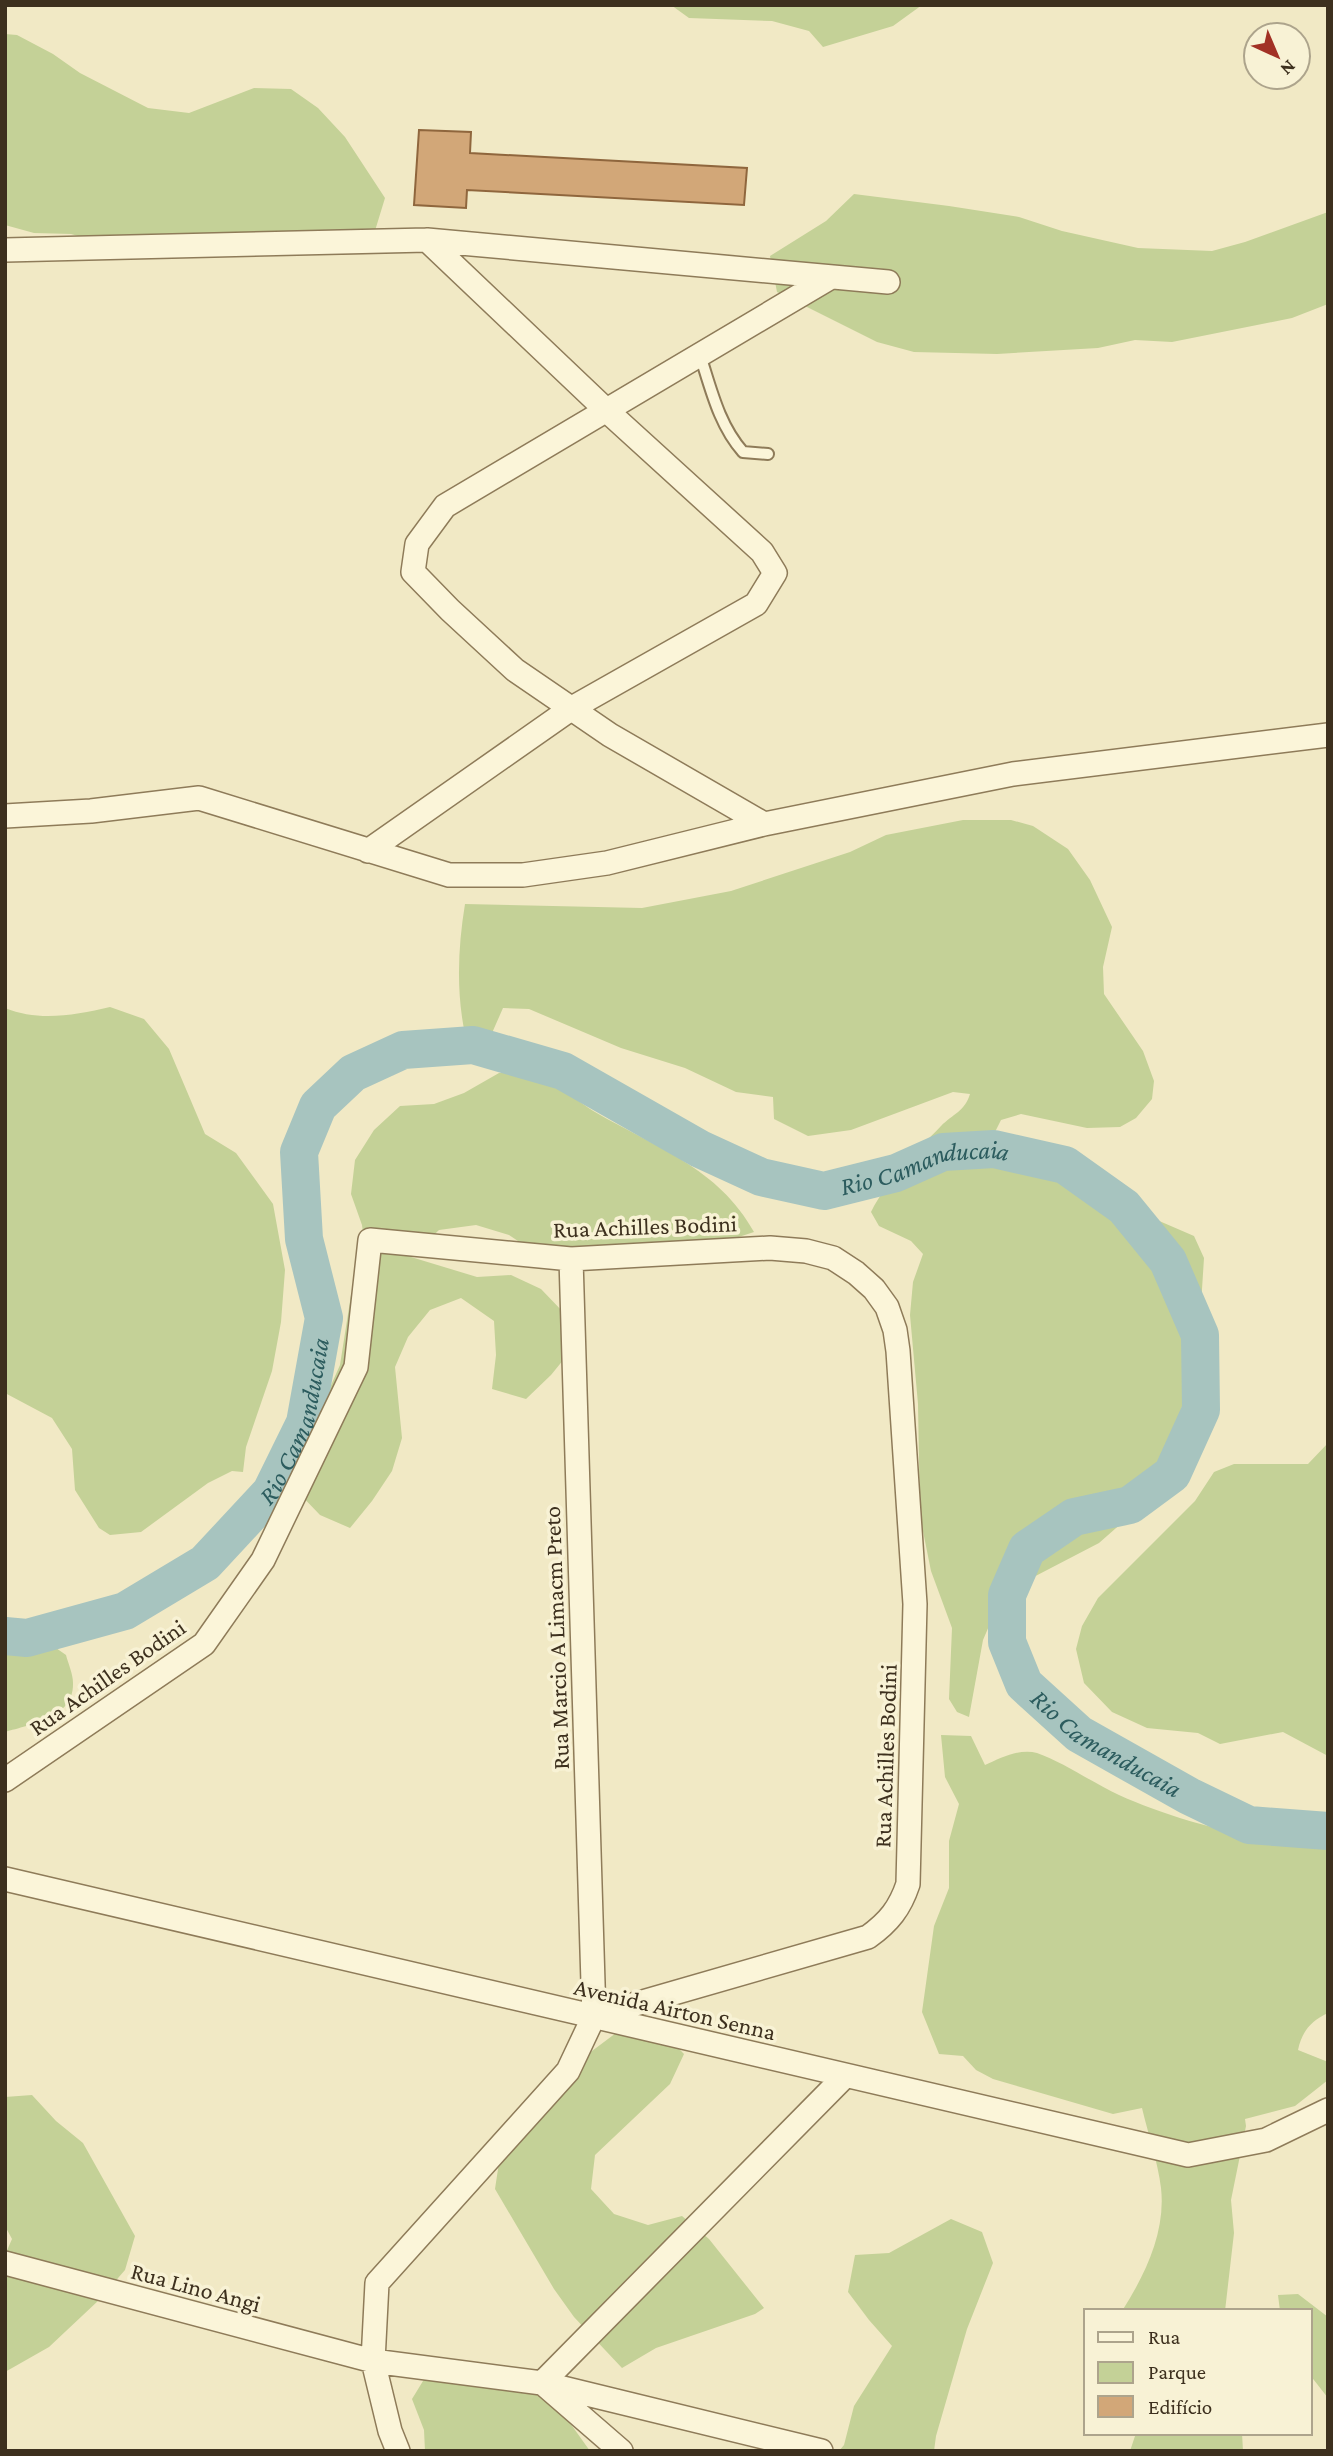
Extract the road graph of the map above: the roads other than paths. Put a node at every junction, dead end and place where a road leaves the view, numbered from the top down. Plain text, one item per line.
1 (427, 240) junction
2 (5, 250) edge
3 (831, 277) junction
4 (888, 282) dead end
5 (700, 355) junction
6 (606, 410) junction
7 (768, 454) dead end
8 (572, 708) junction
9 (1328, 735) edge
10 (5, 816) edge
11 (764, 824) junction
12 (368, 851) junction
13 (571, 1259) junction
14 (5, 1780) edge
15 (5, 1879) edge
16 (594, 2016) junction
17 (845, 2076) junction
18 (1328, 2110) edge
19 (5, 2263) edge
20 (373, 2361) junction
21 (542, 2383) junction
22 (398, 2451) edge
23 (621, 2451) edge
24 (821, 2451) edge

1 - 2 street
1 - 3 street
1 - 6 street
3 - 4 street
3 - 5 street
5 - 6 street
5 - 7 lane
6 - 8 street
6 - 8 street
8 - 11 street
8 - 12 street
9 - 11 street
10 - 12 street
11 - 12 street
13 - 14 street, Rua Achilles Bodini
13 - 16 street, Rua Marcio A Limacm Preto
13 - 16 street, Rua Achilles Bodini
15 - 16 street, Avenida Airton Senna
16 - 17 street, Avenida Airton Senna
16 - 20 street
17 - 18 street, Avenida Airton Senna
17 - 21 street
19 - 20 street, Rua Lino Angi
20 - 21 street, Rua Lino Angi
20 - 22 street
21 - 23 street
21 - 24 street, Rua Lino Angi

